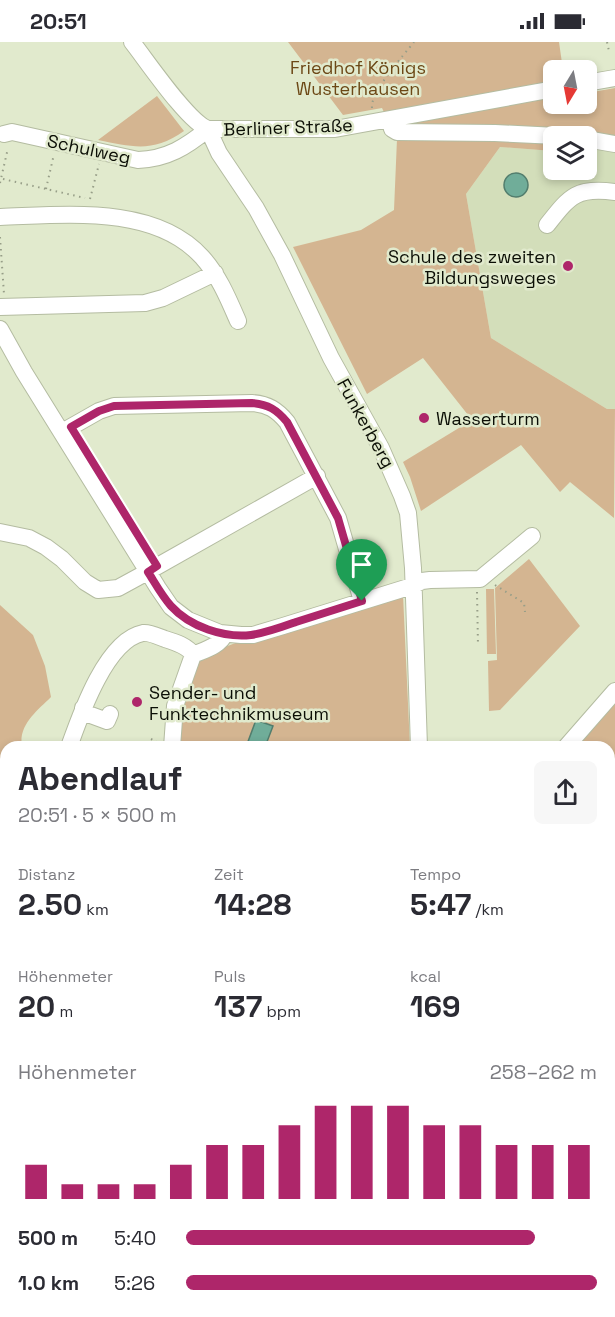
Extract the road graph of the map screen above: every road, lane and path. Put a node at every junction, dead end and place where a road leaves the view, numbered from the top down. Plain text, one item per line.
1 (132, 42) edge
2 (414, 42) edge
3 (607, 42) edge
4 (609, 51) dead end
5 (615, 78) edge
6 (597, 81) edge
7 (543, 91) edge
8 (383, 121) junction
9 (208, 129) junction
10 (1, 134) edge
11 (543, 135) edge
12 (597, 141) edge
13 (56, 142) junction
14 (615, 144) edge
15 (98, 167) dead end
16 (3, 179) dead end
17 (0, 183) edge
18 (46, 189) junction
19 (615, 192) edge
20 (84, 198) dead end
21 (90, 199) dead end
22 (0, 217) edge
23 (547, 225) dead end
24 (0, 237) edge
25 (215, 273) junction
26 (3, 307) edge
27 (238, 321) dead end
28 (0, 329) edge
29 (62, 432) junction
30 (316, 476) junction
31 (0, 532) edge
32 (532, 536) dead end
33 (148, 572) junction
34 (493, 584) dead end
35 (412, 586) junction
36 (474, 586) dead end
37 (362, 601) junction
38 (525, 612) dead end
39 (225, 634) junction
40 (478, 646) dead end
41 (193, 655) junction
42 (615, 691) edge
43 (83, 708) junction
44 (110, 714) dead end
45 (71, 741) edge
46 (172, 741) edge
47 (418, 741) edge
48 (571, 741) edge

1 - 9 street, Berliner Straße
2 - 8 path
3 - 4 path
5 - 6 street
7 - 8 street, Berliner Straße
8 - 9 street, Berliner Straße
8 - 11 street
9 - 13 street, Schulweg
9 - 35 street, Funkerberg
10 - 13 street, Schulweg
10 - 17 path
12 - 14 street
13 - 18 path
15 - 21 path
16 - 18 path
18 - 20 path
19 - 23 street
22 - 25 street
24 - 26 path
25 - 26 street
25 - 27 street
28 - 29 street
29 - 30 street
29 - 33 street
30 - 33 street
30 - 37 street
31 - 33 street
32 - 35 street
33 - 39 street
34 - 38 path
35 - 37 street
35 - 47 street, Funkerberg
36 - 40 path
37 - 39 street
39 - 41 street
41 - 43 street
41 - 46 street
42 - 48 street
43 - 44 street
43 - 45 street

